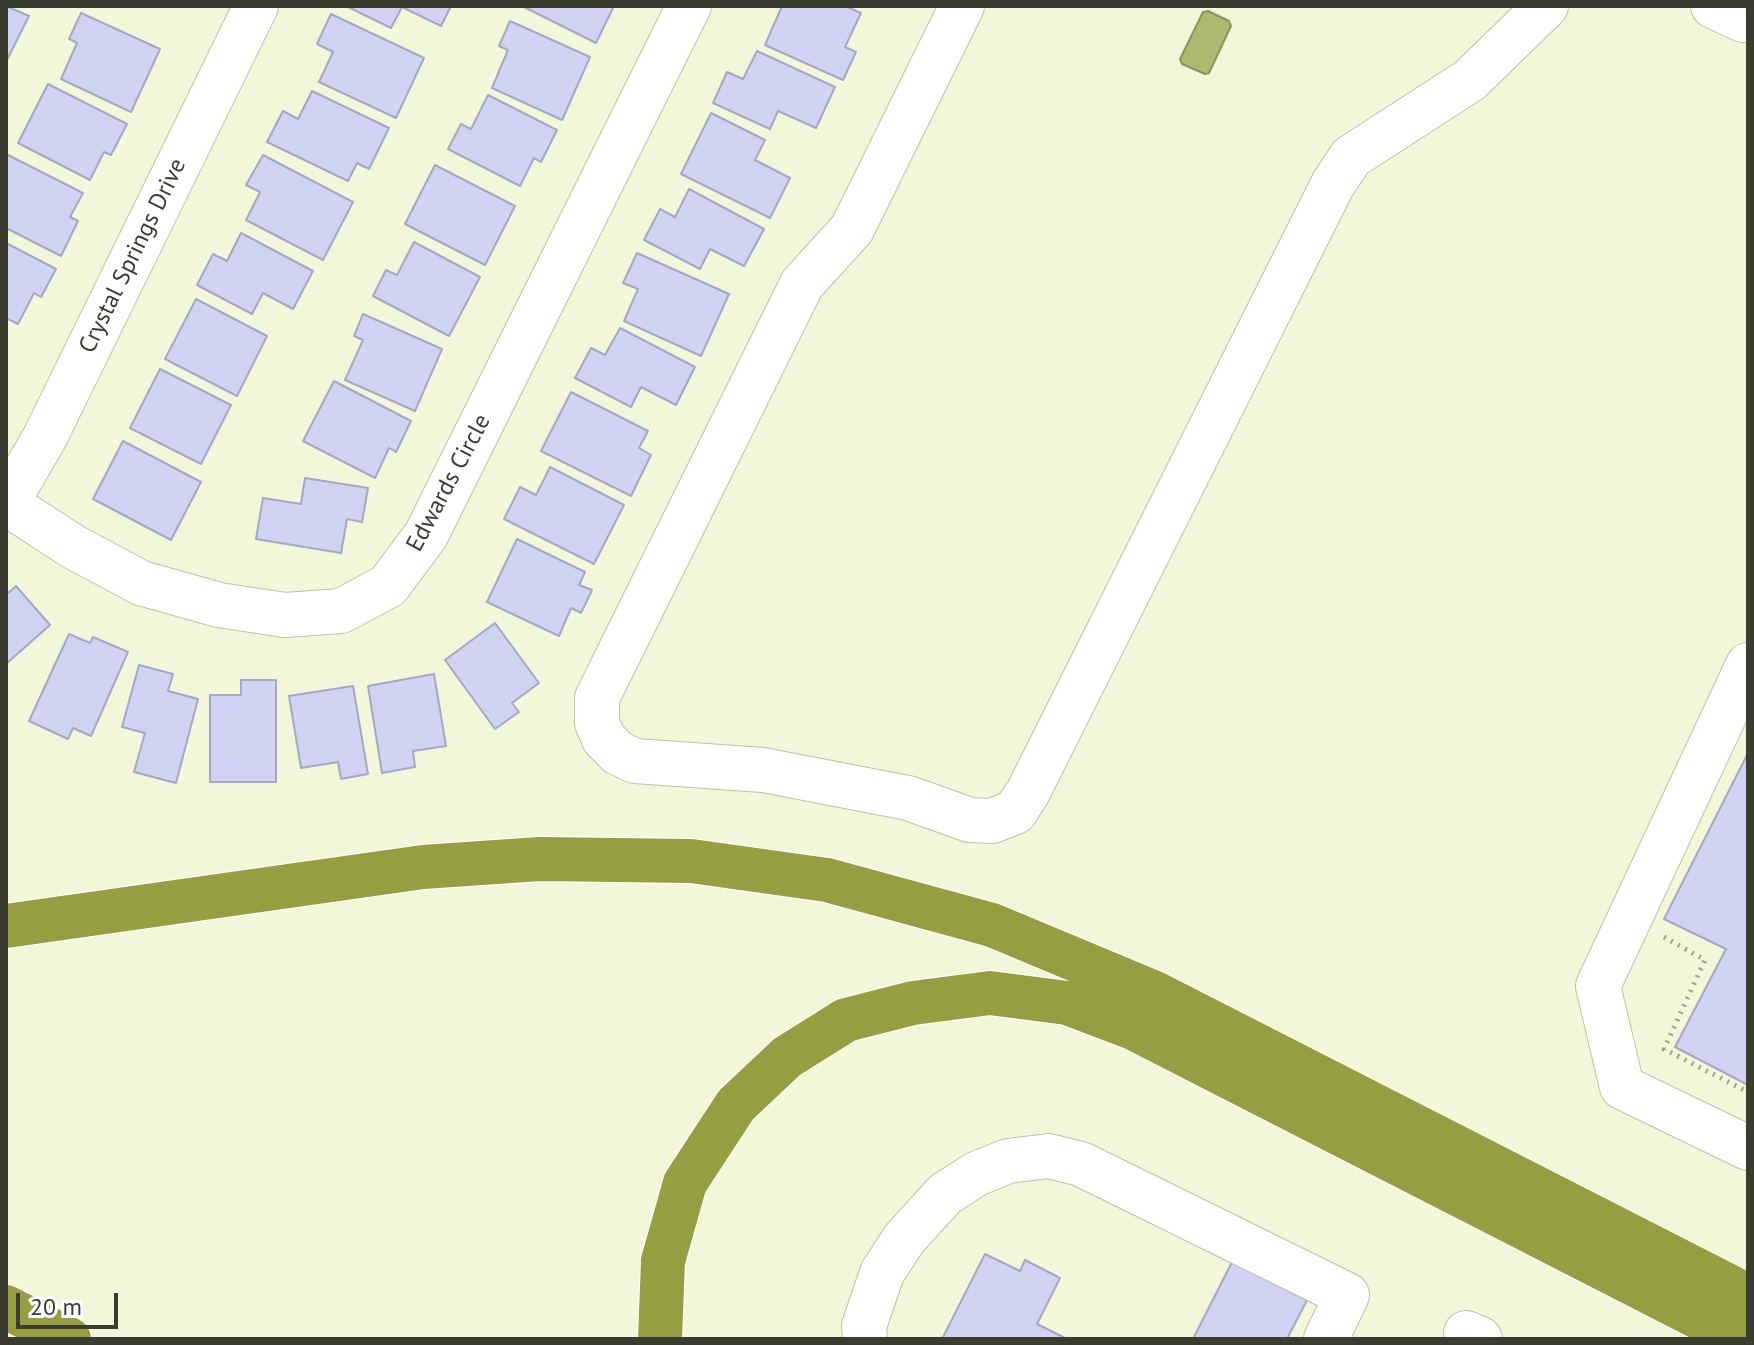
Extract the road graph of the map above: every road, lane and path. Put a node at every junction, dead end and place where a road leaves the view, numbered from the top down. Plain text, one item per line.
1 (689, 6) edge
2 (962, 6) edge
3 (1546, 6) edge
4 (242, 10) edge
5 (6, 503) edge
6 (1748, 665) edge
7 (6, 926) edge
8 (1652, 931) dead end
9 (1748, 1092) edge
10 (1748, 1148) edge
11 (1748, 1296) edge
12 (6, 1307) edge
13 (69, 1339) edge
14 (660, 1339) edge
15 (865, 1339) edge
16 (1326, 1339) edge
17 (1741, 1339) edge

1 - 5 street, Edwards Circle
2 - 3 street
4 - 5 street, Crystal Springs Drive
6 - 10 street
7 - 11 highway
8 - 9 path
12 - 13 highway
14 - 17 highway
15 - 16 street

